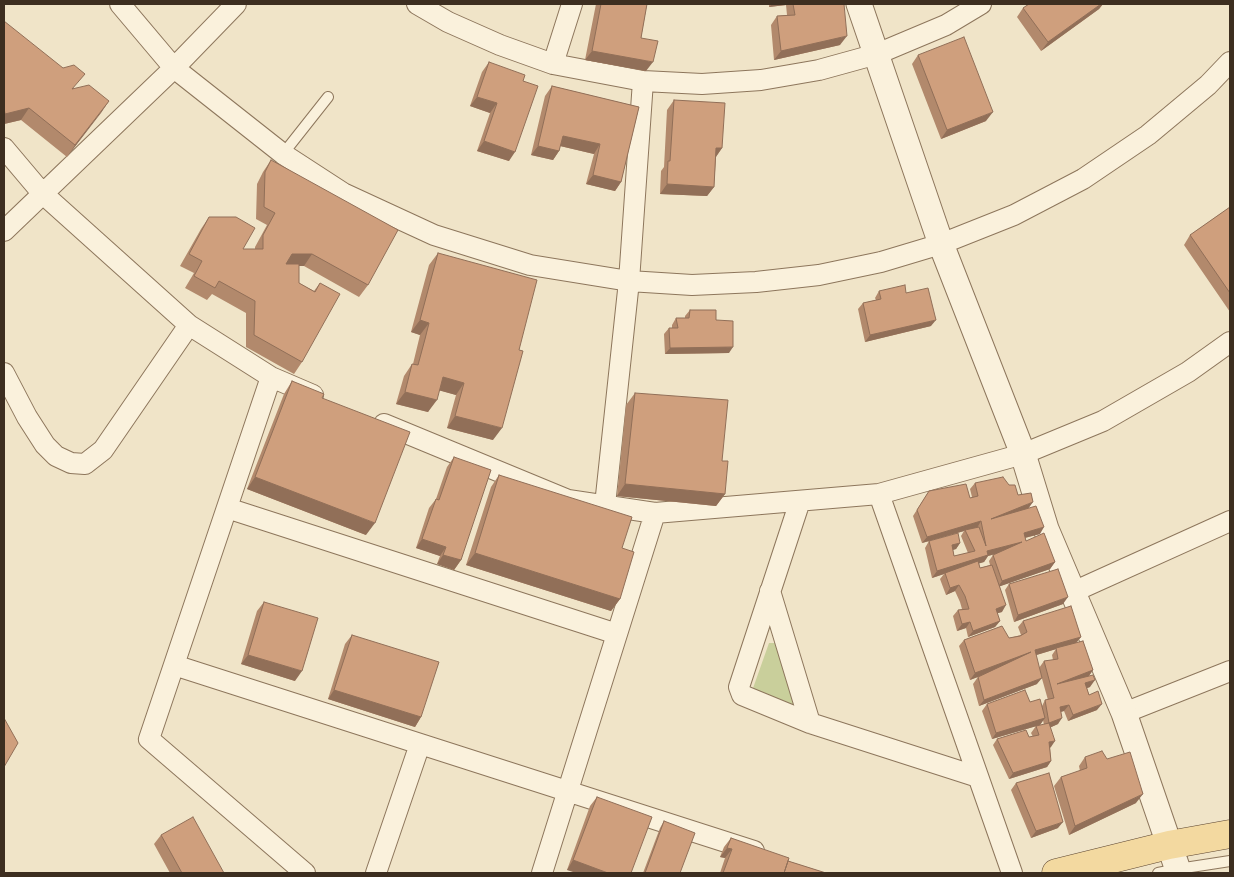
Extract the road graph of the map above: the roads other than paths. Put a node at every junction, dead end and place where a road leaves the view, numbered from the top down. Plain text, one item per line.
1 (120, 4) edge
2 (236, 4) edge
3 (418, 4) edge
4 (572, 4) edge
5 (859, 4) edge
6 (981, 4) edge
7 (877, 54) junction
8 (1230, 62) edge
9 (553, 64) junction
10 (174, 68) junction
11 (643, 81) junction
12 (328, 97) dead end
13 (4, 148) edge
14 (283, 154) junction
15 (42, 193) junction
16 (4, 231) edge
17 (942, 244) junction
18 (629, 281) junction
19 (189, 325) junction
20 (1230, 342) edge
21 (4, 373) edge
22 (271, 377) junction
23 (334, 403) edge
24 (370, 418) edge
25 (1024, 454) junction
26 (879, 494) junction
27 (800, 501) junction
28 (604, 506) junction
29 (227, 508) junction
30 (655, 513) junction
31 (1230, 521) edge
32 (770, 591) junction
33 (1073, 592) junction
34 (617, 634) junction
35 (174, 665) junction
36 (1230, 671) edge
37 (1124, 713) junction
38 (810, 723) junction
39 (420, 744) junction
40 (978, 777) junction
41 (568, 791) junction
42 (1230, 834) edge
43 (770, 856) edge
44 (1230, 861) edge
45 (1171, 865) edge
46 (305, 873) edge
47 (376, 873) edge
48 (542, 873) edge
49 (1012, 873) edge
50 (1056, 873) edge

1 - 10 street
2 - 10 street
3 - 9 street
4 - 9 street
5 - 7 street
6 - 7 street
7 - 11 street
7 - 17 street
8 - 17 street
9 - 11 street
10 - 14 street
10 - 15 street
11 - 18 street
12 - 14 lane
13 - 15 street
14 - 18 street
15 - 16 street
15 - 19 street
17 - 18 street
17 - 25 street
18 - 28 street
19 - 21 street
19 - 22 street
20 - 25 street
22 - 23 street
22 - 29 street
24 - 28 street
25 - 26 street
25 - 33 street
26 - 27 street
26 - 40 street
27 - 30 street
27 - 32 street
28 - 30 street
29 - 34 street
29 - 35 street
30 - 34 street
31 - 33 street
32 - 38 street
32 - 38 street
33 - 37 street
34 - 41 street
35 - 39 street
35 - 46 street
36 - 37 street
37 - 45 street
38 - 40 street
39 - 41 street
39 - 47 street
40 - 49 street
41 - 43 street
41 - 48 street
42 - 45 main road
44 - 45 lane
45 - 50 main road

